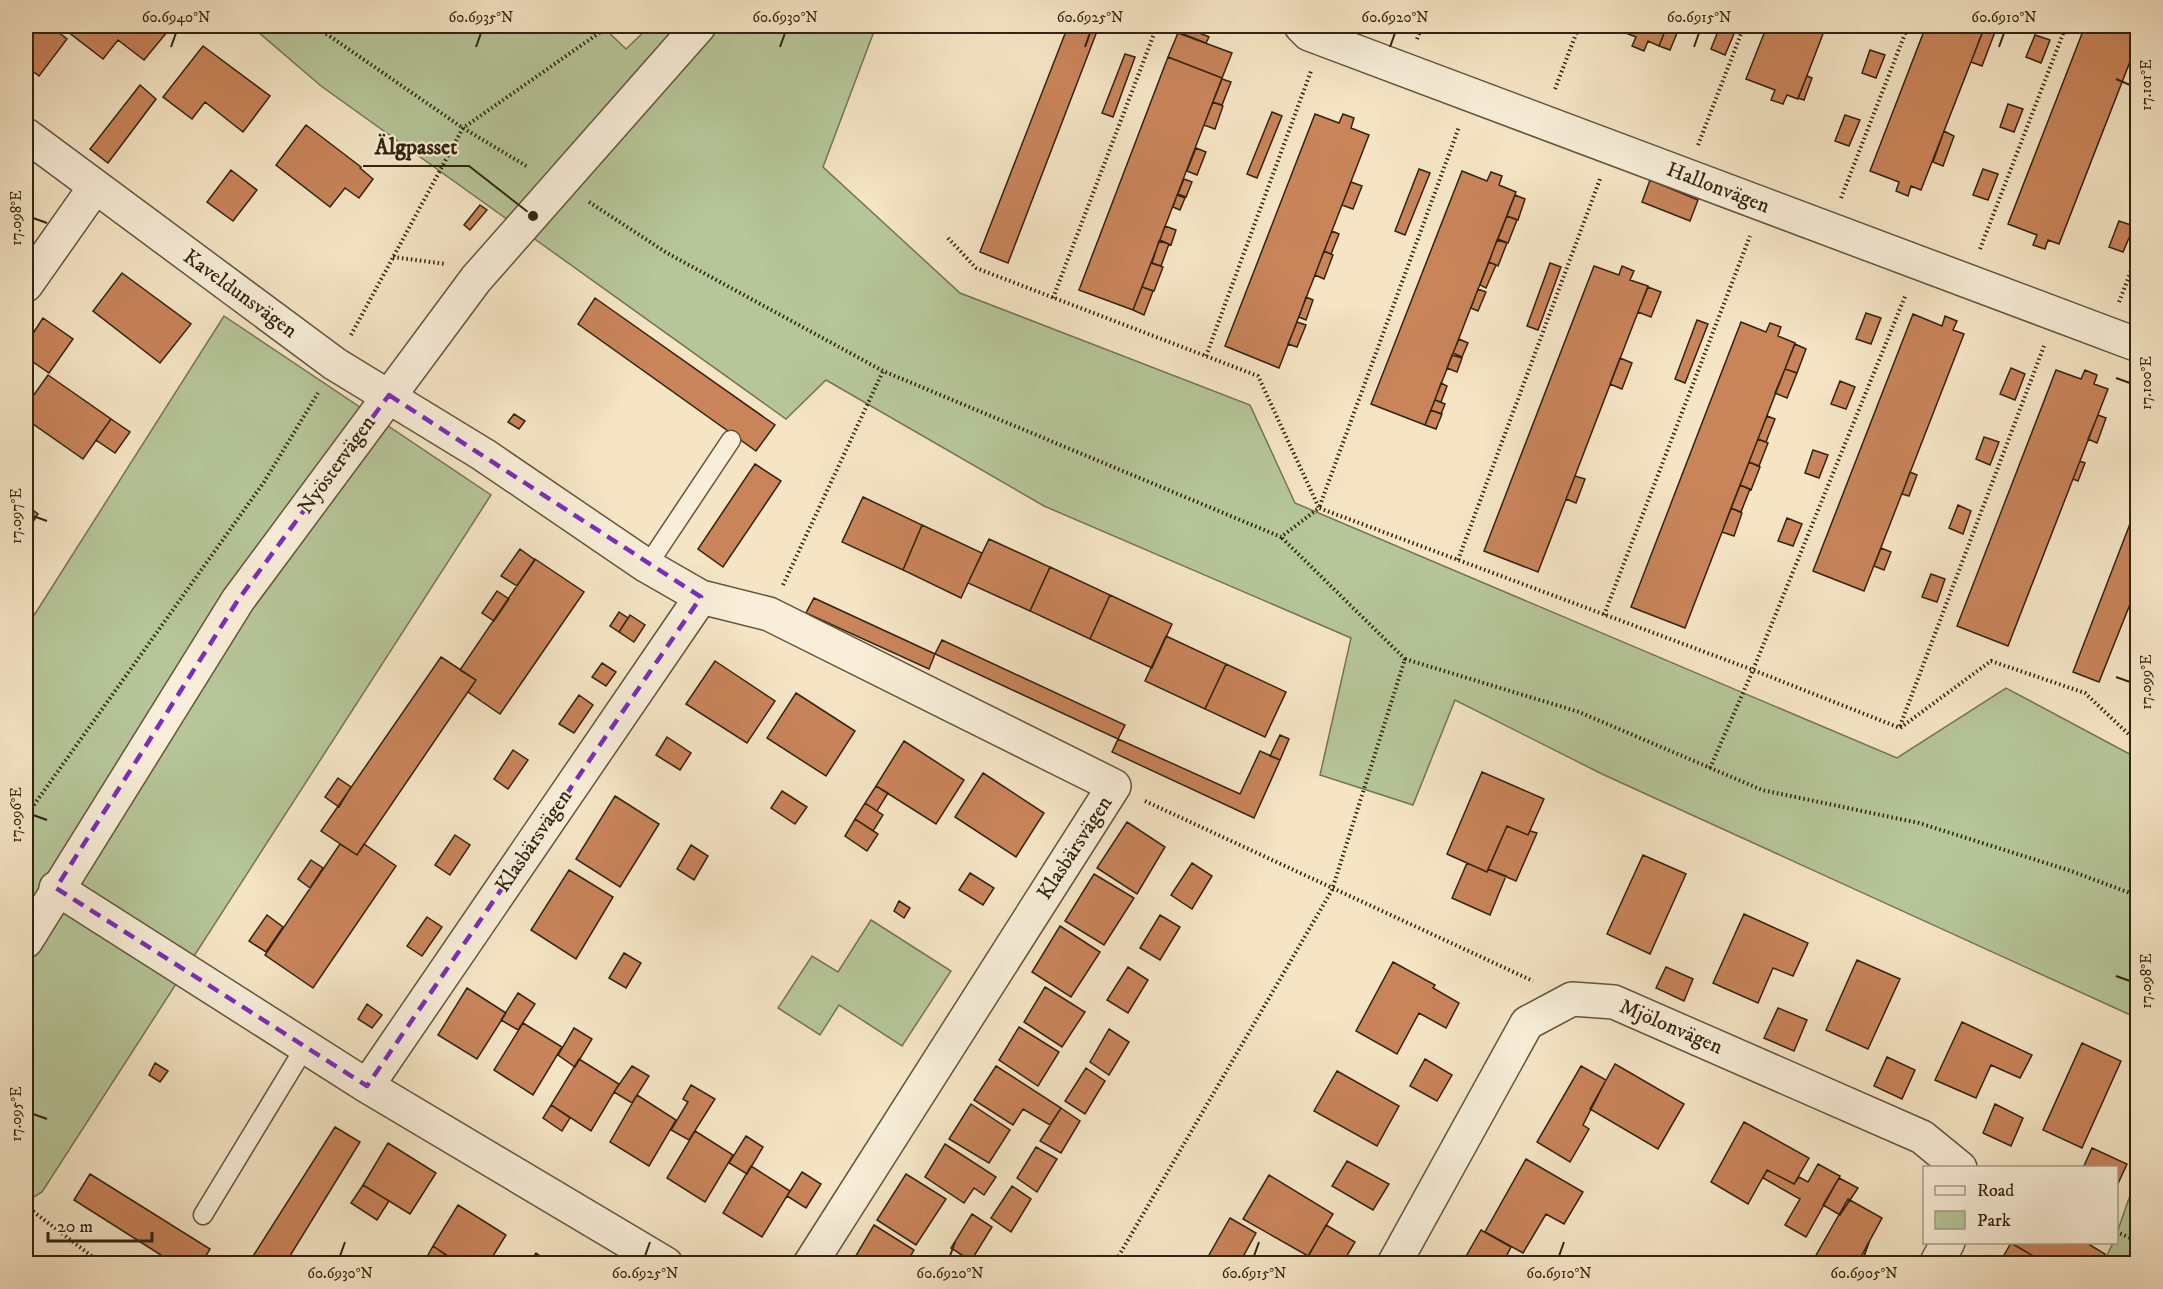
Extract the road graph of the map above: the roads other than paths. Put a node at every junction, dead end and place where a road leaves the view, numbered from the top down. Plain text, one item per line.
1 (699, 26) edge
2 (1312, 32) edge
3 (26, 135) edge
4 (95, 187) junction
5 (26, 285) edge
6 (2138, 345) edge
7 (389, 395) junction
8 (730, 440) dead end
9 (647, 566) junction
10 (701, 597) junction
11 (56, 888) junction
12 (26, 941) edge
13 (306, 1047) junction
14 (367, 1086) junction
15 (1959, 1166) edge
16 (203, 1215) dead end
17 (1947, 1244) edge
18 (666, 1263) edge
19 (810, 1263) edge
20 (1394, 1263) edge
21 (1936, 1263) edge

1 - 7 street, Nyöstervägen
2 - 6 street, Hallonvägen
3 - 4 street, Kaveldunsvägen
4 - 5 street
4 - 7 street, Kaveldunsvägen
7 - 9 street, Klasbärsvägen
7 - 11 street, Nyöstervägen
8 - 9 lane
9 - 10 street, Klasbärsvägen
10 - 14 street, Klasbärsvägen
10 - 19 street, Klasbärsvägen
11 - 12 street, Nyöstervägen
11 - 13 street
13 - 14 street
13 - 16 lane
14 - 18 street
15 - 20 street, Mjölonvägen
17 - 21 street

